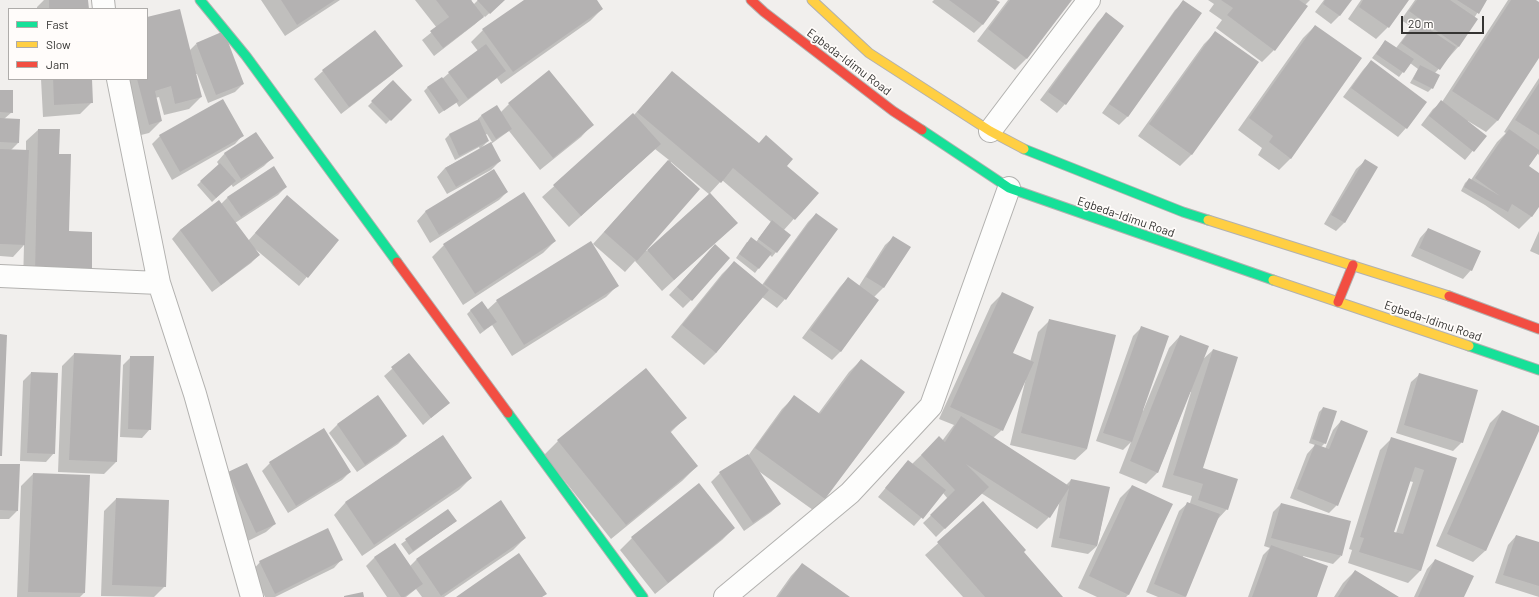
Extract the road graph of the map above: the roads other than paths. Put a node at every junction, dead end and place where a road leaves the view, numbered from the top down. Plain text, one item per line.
1 (200, 0) edge
2 (751, 0) edge
3 (812, 0) edge
4 (1089, 0) edge
5 (118, 80) edge
6 (990, 131) junction
7 (1009, 188) junction
8 (1353, 265) junction
9 (0, 276) edge
10 (159, 284) junction
11 (1338, 302) junction
12 (1539, 329) edge
13 (1539, 370) edge
14 (252, 597) edge
15 (643, 597) edge
16 (725, 597) edge

1 - 15 main road
2 - 7 main road, Egbeda-Idimu Road
3 - 6 main road, Egbeda-Idimu Road
4 - 6 street
5 - 10 street
6 - 8 main road, Egbeda-Idimu Road
7 - 11 main road, Egbeda-Idimu Road
7 - 16 street
8 - 11 main road
8 - 12 main road, Egbeda-Idimu Road
9 - 10 street
10 - 14 street
11 - 13 main road, Egbeda-Idimu Road

